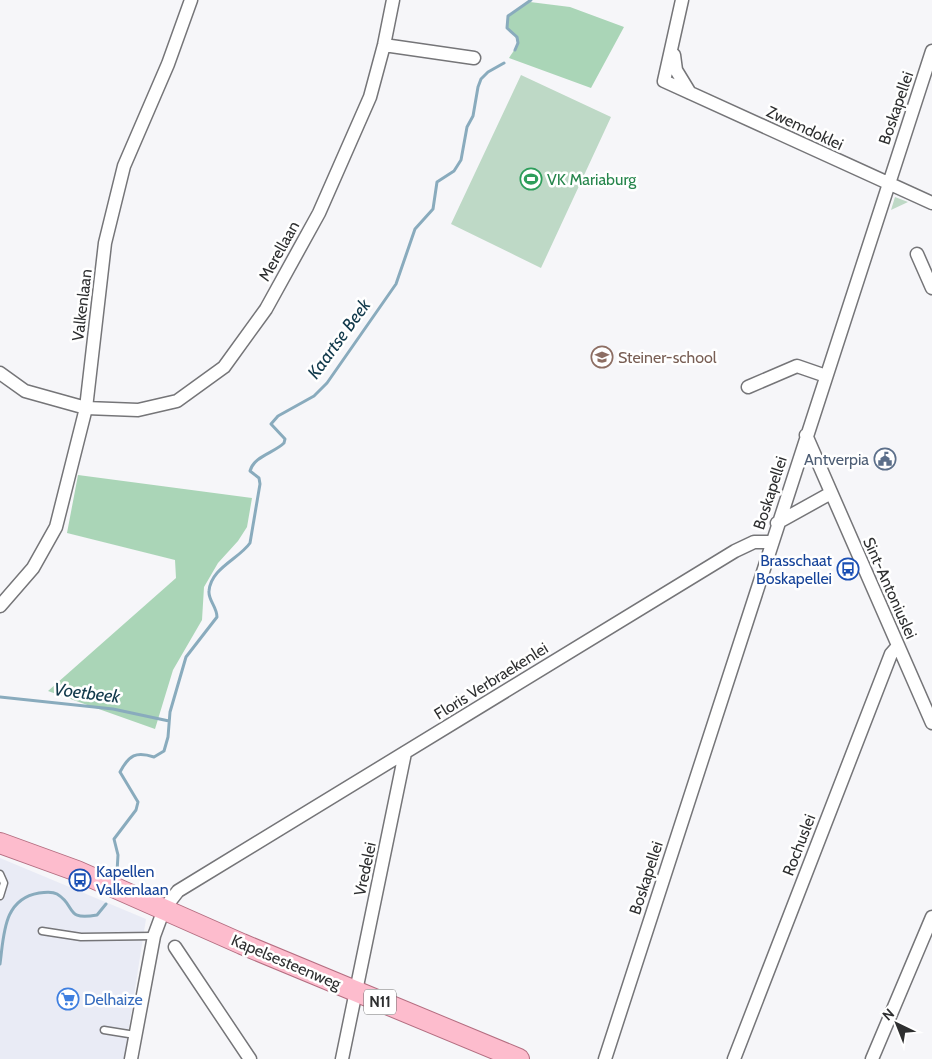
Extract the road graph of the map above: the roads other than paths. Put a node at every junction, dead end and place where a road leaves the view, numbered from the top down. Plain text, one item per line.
1 (191, 0) edge
2 (393, 0) edge
3 (682, 0) edge
4 (384, 45) junction
5 (932, 51) edge
6 (474, 58) dead end
7 (672, 68) junction
8 (690, 93) junction
9 (888, 183) junction
10 (932, 203) edge
11 (917, 254) dead end
12 (932, 288) edge
13 (0, 373) edge
14 (826, 376) junction
15 (748, 387) dead end
16 (86, 408) junction
17 (806, 435) junction
18 (831, 493) junction
19 (777, 524) junction
20 (771, 542) junction
21 (0, 606) edge
22 (898, 646) junction
23 (932, 723) edge
24 (405, 753) junction
25 (0, 843) edge
26 (0, 874) edge
27 (0, 896) edge
28 (164, 909) junction
29 (932, 917) edge
30 (42, 931) dead end
31 (154, 936) junction
32 (175, 947) dead end
33 (356, 992) junction
34 (104, 1030) dead end
35 (135, 1035) junction
36 (131, 1059) edge
37 (250, 1059) edge
38 (342, 1059) edge
39 (519, 1059) edge
40 (605, 1059) edge
41 (734, 1059) edge
42 (872, 1059) edge

1 - 16 street, Valkenlaan
2 - 4 street, Merellaan
3 - 7 street
4 - 6 street
4 - 16 street, Merellaan
5 - 9 street, Boskapellei
7 - 8 street
7 - 8 street, Zwemdoklei
8 - 9 street, Zwemdoklei
9 - 10 street, Zwemdoklei
9 - 14 street, Boskapellei
11 - 12 street
13 - 16 street, Merellaan
14 - 15 street
14 - 17 street, Boskapellei
16 - 21 street, Valkenlaan
17 - 18 street, Sint-Antoniuslei
17 - 19 street, Boskapellei
18 - 19 street
18 - 22 street, Sint-Antoniuslei
19 - 20 street, Boskapellei
20 - 24 street, Floris Verbraekenlei
20 - 40 street, Boskapellei
22 - 23 street, Sint-Antoniuslei
22 - 41 street, Rochuslei
24 - 28 street, Floris Verbraekenlei
24 - 33 street, Vredelei
25 - 28 main road, Kapelsesteenweg / N11
26 - 27 lane
28 - 31 street
28 - 33 main road, Kapelsesteenweg / N11
29 - 42 street
30 - 31 lane
31 - 35 street
32 - 37 street
33 - 38 street, Vredelei
33 - 39 main road, Kapelsesteenweg / N11
34 - 35 lane
35 - 36 street

